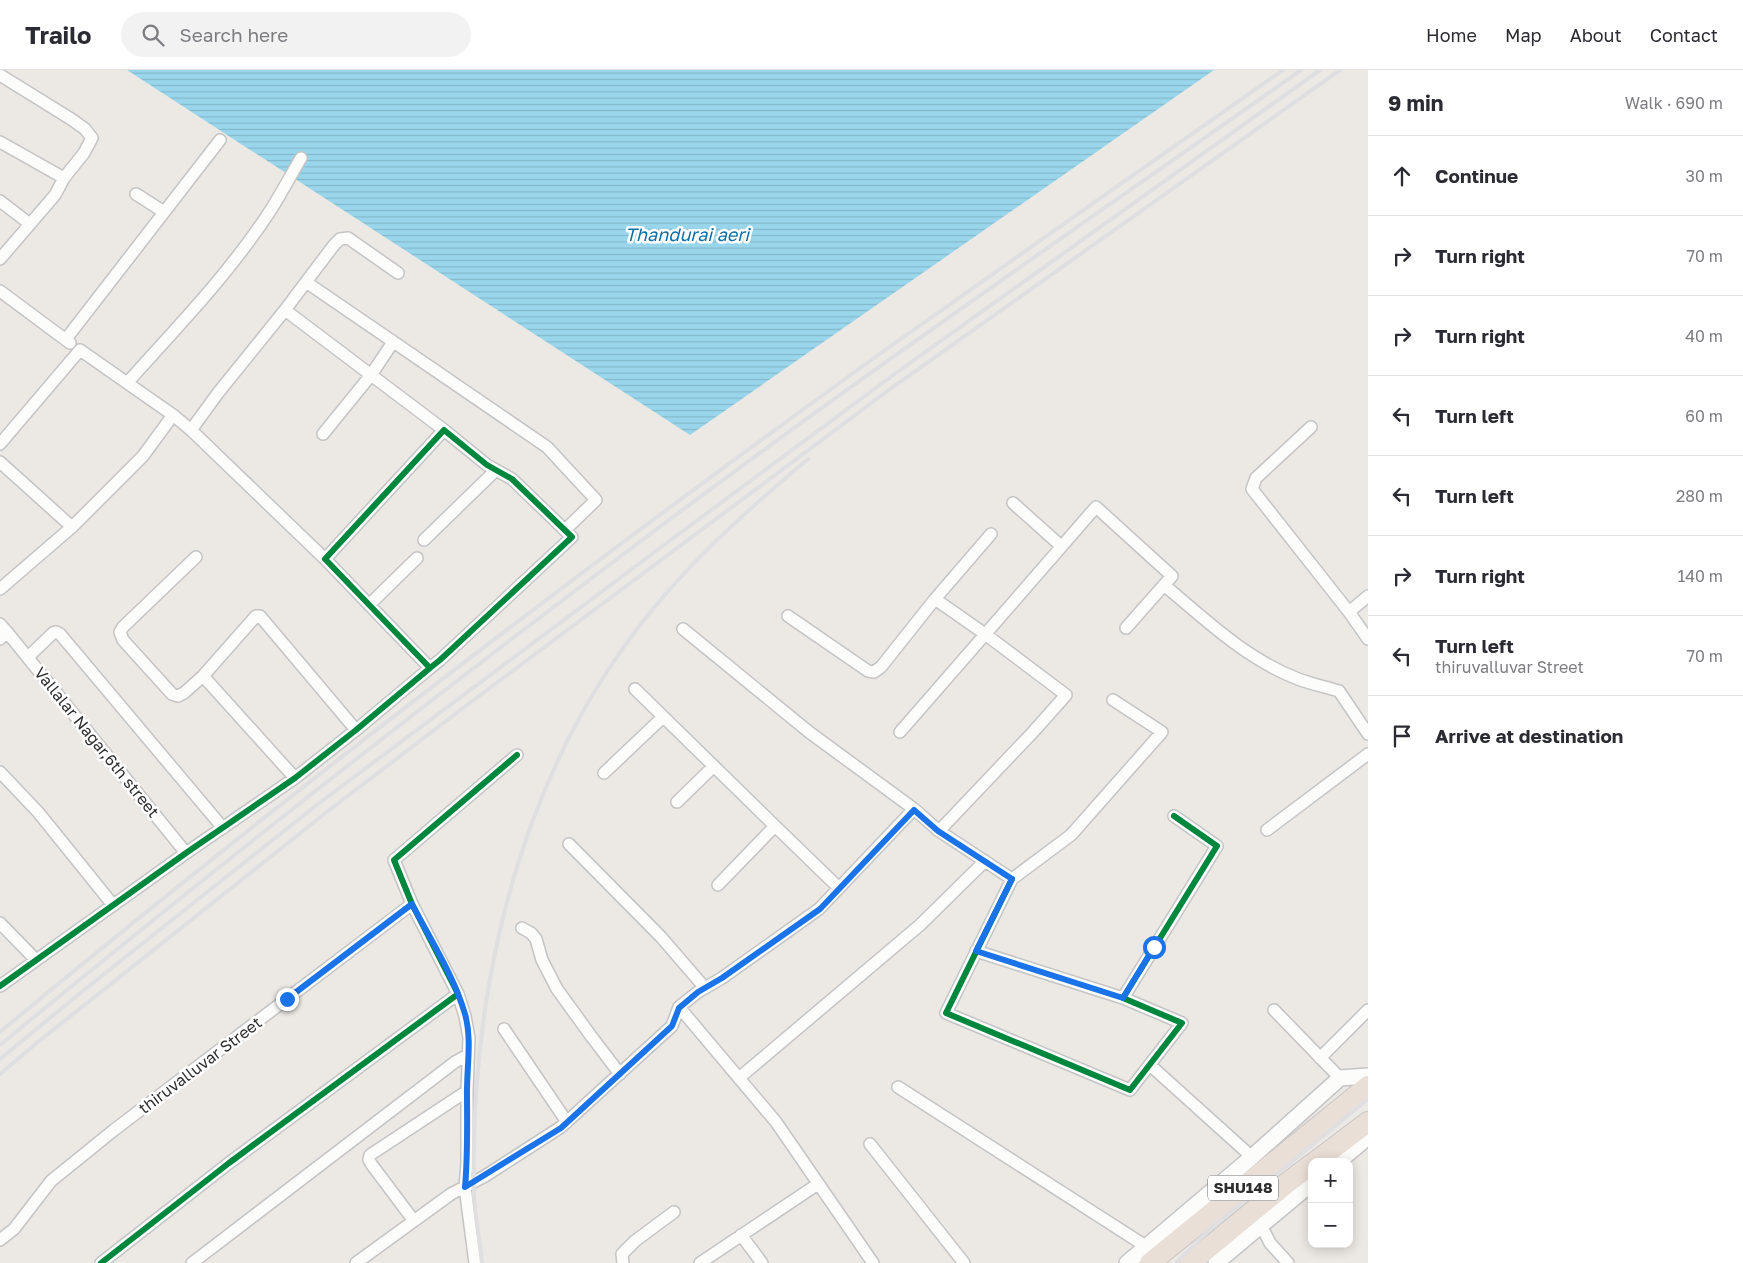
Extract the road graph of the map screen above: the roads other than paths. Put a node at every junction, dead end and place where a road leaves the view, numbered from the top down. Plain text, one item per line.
1 (0, 75) edge
2 (220, 140) dead end
3 (0, 142) edge
4 (301, 158) dead end
5 (64, 178) junction
6 (136, 194) dead end
7 (0, 201) edge
8 (164, 212) junction
9 (30, 224) junction
10 (0, 259) edge
11 (398, 273) dead end
12 (306, 282) junction
13 (0, 291) edge
14 (285, 310) junction
15 (66, 339) junction
16 (393, 342) junction
17 (80, 350) junction
18 (371, 375) junction
19 (127, 383) junction
20 (172, 415) junction
21 (1312, 427) dead end
22 (191, 430) junction
23 (444, 430) junction
24 (323, 434) dead end
25 (0, 444) edge
26 (0, 462) edge
27 (496, 470) junction
28 (1013, 503) dead end
29 (72, 526) junction
30 (565, 530) junction
31 (991, 534) dead end
32 (424, 540) dead end
33 (1061, 546) junction
34 (196, 557) dead end
35 (417, 558) dead end
36 (325, 559) junction
37 (1164, 585) junction
38 (0, 589) edge
39 (1368, 596) edge
40 (935, 599) junction
41 (369, 605) junction
42 (1349, 612) junction
43 (788, 616) dead end
44 (1126, 628) dead end
45 (683, 629) dead end
46 (2, 632) edge
47 (985, 634) junction
48 (1368, 639) edge
49 (28, 657) junction
50 (430, 668) junction
51 (203, 676) junction
52 (635, 689) dead end
53 (1113, 700) dead end
54 (663, 717) junction
55 (356, 730) junction
56 (900, 732) dead end
57 (1368, 734) edge
58 (1368, 754) edge
59 (517, 755) dead end
60 (714, 766) junction
61 (0, 772) edge
62 (604, 773) dead end
63 (295, 778) junction
64 (677, 802) dead end
65 (914, 810) junction
66 (1174, 816) dead end
67 (775, 826) junction
68 (223, 828) junction
69 (1267, 830) dead end
70 (938, 831) junction
71 (569, 844) dead end
72 (186, 853) junction
73 (985, 861) junction
74 (1012, 879) junction
75 (718, 885) dead end
76 (839, 888) junction
77 (412, 904) junction
78 (112, 905) junction
79 (0, 923) edge
80 (522, 928) dead end
81 (976, 951) junction
82 (36, 960) junction
83 (0, 986) edge
84 (705, 988) junction
85 (458, 994) junction
86 (1123, 998) junction
87 (679, 1008) junction
88 (1274, 1010) dead end
89 (1368, 1010) edge
90 (504, 1029) dead end
91 (468, 1055) junction
92 (1320, 1058) junction
93 (1150, 1065) junction
94 (620, 1074) junction
95 (1368, 1076) edge
96 (739, 1078) junction
97 (1340, 1078) junction
98 (898, 1086) dead end
99 (1368, 1086) edge
100 (467, 1091) junction
101 (567, 1122) junction
102 (1368, 1134) edge
103 (870, 1144) dead end
104 (1252, 1157) junction
105 (1323, 1158) edge
106 (1342, 1158) edge
107 (1308, 1167) edge
108 (818, 1184) junction
109 (465, 1187) junction
110 (1308, 1187) edge
111 (674, 1212) dead end
112 (414, 1221) junction
113 (1261, 1225) junction
114 (741, 1235) junction
115 (0, 1240) edge
116 (1149, 1255) edge
117 (101, 1263) edge
118 (192, 1263) edge
119 (356, 1263) edge
120 (475, 1263) edge
121 (623, 1263) edge
122 (700, 1263) edge
123 (762, 1263) edge
124 (873, 1263) edge
125 (964, 1263) edge
126 (1127, 1263) edge
127 (1190, 1263) edge
128 (1217, 1263) edge
129 (1288, 1263) edge

1 - 5 street
2 - 8 street
3 - 5 street
4 - 19 street
5 - 9 street
6 - 8 street
7 - 9 street
8 - 15 street
9 - 10 street
11 - 12 street
12 - 14 street
12 - 16 street
13 - 15 street
14 - 18 street
14 - 22 street
15 - 17 street
16 - 18 street
16 - 30 street
17 - 19 street
17 - 25 street
18 - 23 street
18 - 24 street
19 - 20 street
20 - 22 street
20 - 29 street
21 - 42 street
22 - 36 street
23 - 27 street
23 - 36 street
26 - 29 street
27 - 30 street
27 - 32 street
28 - 33 street
29 - 38 street
30 - 50 street
31 - 40 street
33 - 37 street
33 - 47 street
34 - 51 street
35 - 41 street
36 - 41 street
37 - 44 street
37 - 57 street
39 - 42 street
40 - 43 street
40 - 47 street
41 - 50 street
42 - 48 street
45 - 65 street
46 - 49 street, Vallalar Nagar,6th street
47 - 56 street
47 - 70 street
49 - 68 street
49 - 72 street, Vallalar Nagar,6th street
50 - 55 street
51 - 55 street
51 - 63 street
52 - 54 street
53 - 74 street
54 - 60 street
54 - 62 street
55 - 63 street
58 - 69 street
59 - 77 street
60 - 64 street
60 - 67 street
61 - 78 street
63 - 68 street
65 - 70 street
65 - 76 street
66 - 86 street
67 - 75 street
67 - 76 street
68 - 72 street
70 - 73 street
71 - 84 street
72 - 78 street
73 - 74 street
73 - 96 street
74 - 81 street
76 - 84 street
77 - 85 street
77 - 115 street, thiruvalluvar Street
78 - 82 street
79 - 82 street
80 - 94 street
81 - 86 street
81 - 93 street
82 - 83 street
84 - 87 street
85 - 91 street
85 - 117 street
86 - 93 street
87 - 94 street
87 - 96 street
88 - 92 street
89 - 92 street
90 - 101 street
91 - 100 street
91 - 118 street
92 - 97 street
93 - 104 street
94 - 101 street
95 - 97 street
96 - 108 street
97 - 104 street
98 - 116 street
99 - 116 highway, SHU148
100 - 109 street
100 - 112 street
101 - 109 street
102 - 105 highway
102 - 106 street
103 - 125 street
104 - 116 street
107 - 127 highway, SHU148
108 - 114 street
108 - 124 street
109 - 112 street
109 - 120 street
110 - 113 street
111 - 121 street
112 - 119 street
113 - 128 street
113 - 129 street
114 - 122 street
114 - 123 street
116 - 126 street

